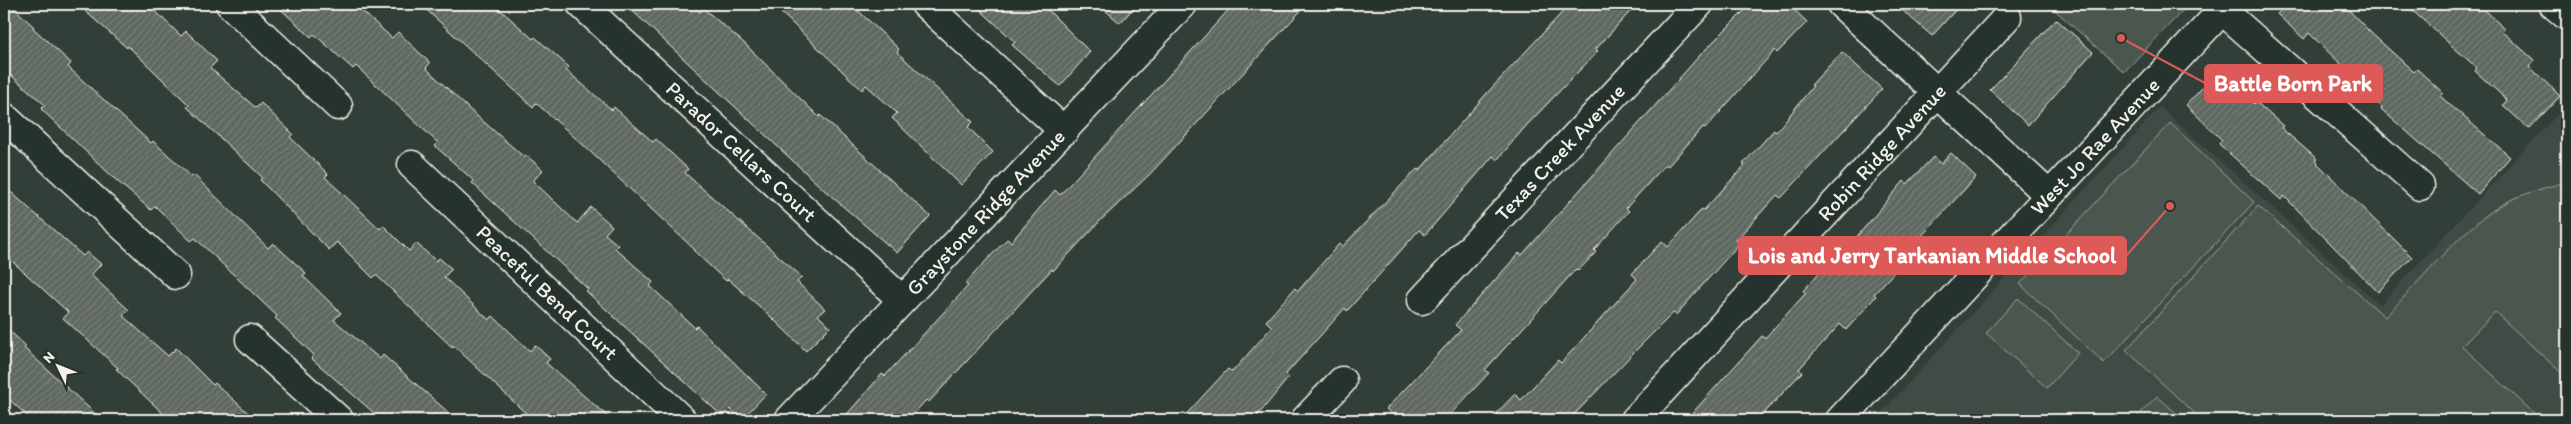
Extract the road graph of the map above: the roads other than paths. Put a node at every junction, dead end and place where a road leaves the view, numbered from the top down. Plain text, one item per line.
1 (230, 4) edge
2 (581, 4) edge
3 (924, 4) edge
4 (1183, 4) edge
5 (1699, 4) edge
6 (1841, 4) edge
7 (2553, 4) edge
8 (2225, 7) edge
9 (2567, 16) edge
10 (2007, 17) dead end
11 (1938, 92) junction
12 (338, 106) dead end
13 (4, 117) edge
14 (1064, 131) junction
15 (412, 165) dead end
16 (2420, 186) dead end
17 (2049, 195) junction
18 (176, 275) dead end
19 (901, 299) junction
20 (1422, 300) dead end
21 (250, 339) dead end
22 (1342, 381) dead end
23 (339, 420) edge
24 (682, 420) edge
25 (789, 420) edge
26 (1305, 420) edge
27 (1635, 420) edge
28 (1840, 420) edge

1 - 12 street
2 - 19 street, Parador Cellars Court
3 - 14 street
4 - 14 street, Graystone Ridge Avenue
5 - 20 street, Texas Creek Avenue
6 - 11 street
7 - 9 street
8 - 16 street
8 - 17 street, West Jo Rae Avenue
10 - 11 street, Robin Ridge Avenue
11 - 17 street
11 - 27 street, Robin Ridge Avenue
13 - 18 street
14 - 19 street, Graystone Ridge Avenue
15 - 24 street, Peaceful Bend Court
17 - 28 street, West Jo Rae Avenue
19 - 25 street, Graystone Ridge Avenue
21 - 23 street
22 - 26 street

